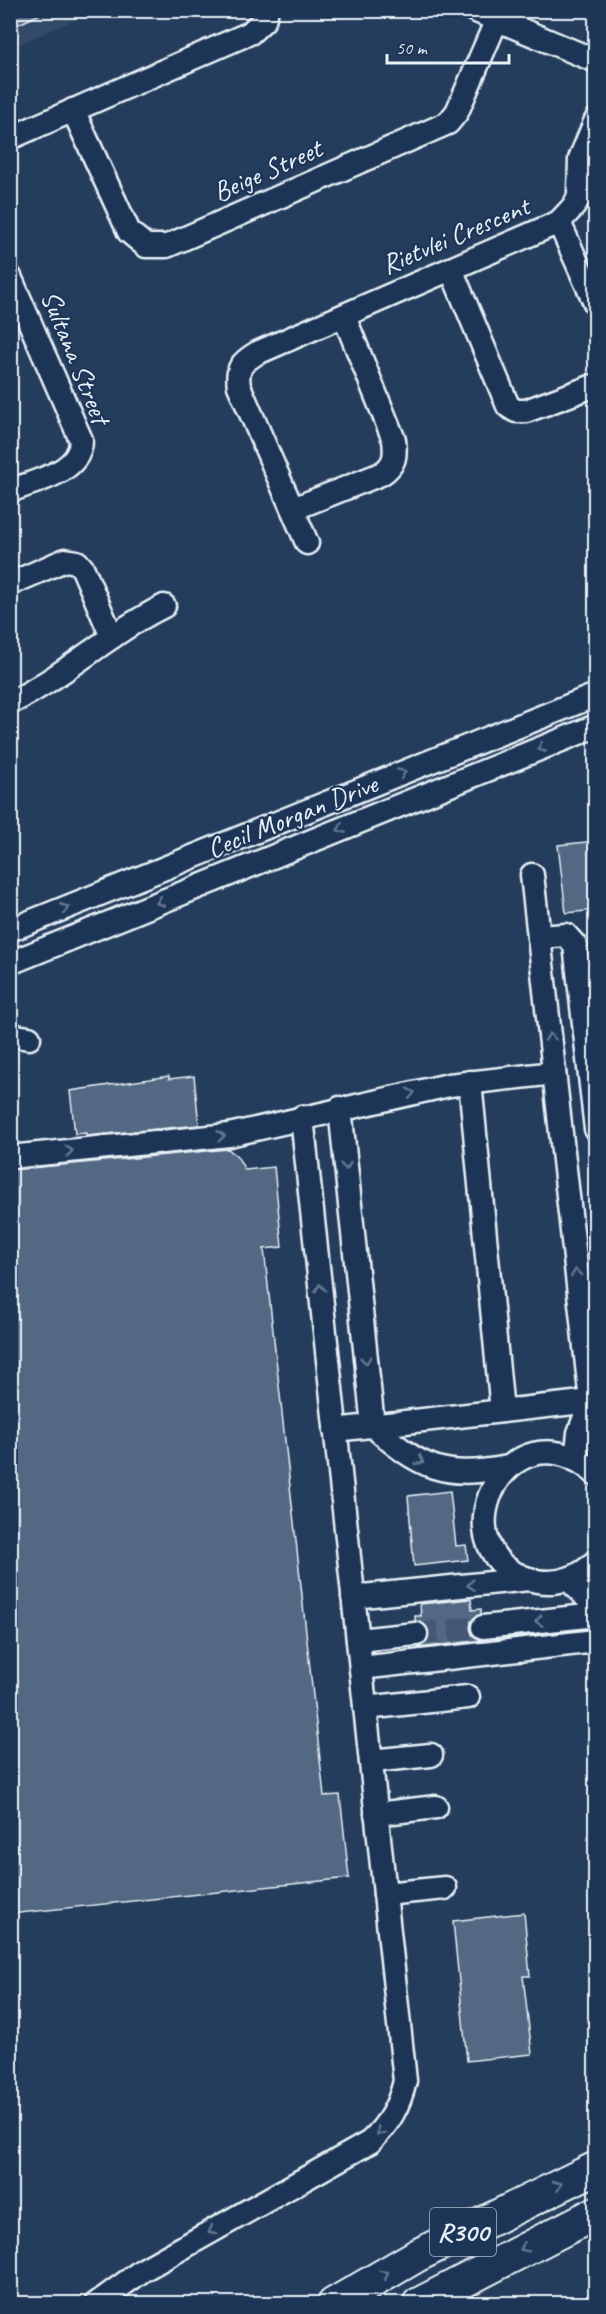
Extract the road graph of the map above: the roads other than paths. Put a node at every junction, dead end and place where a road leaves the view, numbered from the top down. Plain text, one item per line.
1 (267, 10) edge
2 (474, 10) edge
3 (500, 15) edge
4 (596, 61) edge
5 (73, 110) junction
6 (596, 120) edge
7 (10, 138) edge
8 (596, 165) edge
9 (579, 196) junction
10 (559, 222) junction
11 (451, 269) junction
12 (10, 277) edge
13 (596, 305) edge
14 (17, 310) edge
15 (344, 316) junction
16 (596, 385) edge
17 (10, 490) edge
18 (293, 509) junction
19 (307, 543) dead end
20 (12, 579) edge
21 (164, 606) dead end
22 (112, 637) junction
23 (596, 694) edge
24 (10, 704) edge
25 (596, 726) edge
26 (532, 875) dead end
27 (10, 930) edge
28 (539, 937) junction
29 (10, 963) edge
30 (554, 1074) junction
31 (470, 1082) junction
32 (340, 1108) junction
33 (302, 1117) junction
34 (596, 1129) edge
35 (10, 1157) edge
36 (593, 1395) edge
37 (502, 1411) junction
38 (373, 1426) junction
39 (335, 1430) junction
40 (576, 1460) junction
41 (508, 1467) junction
42 (596, 1474) edge
43 (596, 1561) edge
44 (529, 1579) junction
45 (568, 1579) junction
46 (353, 1598) junction
47 (596, 1607) edge
48 (596, 1615) edge
49 (483, 1627) tunnel mouth
50 (416, 1634) tunnel mouth
51 (358, 1640) junction
52 (596, 1641) edge
53 (361, 1668) junction
54 (468, 1697) dead end
55 (365, 1708) junction
56 (431, 1755) dead end
57 (370, 1761) junction
58 (436, 1807) dead end
59 (376, 1814) junction
60 (445, 1888) dead end
61 (385, 1894) junction
62 (596, 2168) edge
63 (596, 2213) edge
64 (96, 2304) edge
65 (334, 2304) edge
66 (419, 2304) edge

1 - 5 street
2 - 3 street
3 - 4 street
3 - 5 street, Beige Street
5 - 7 street
6 - 9 street
8 - 9 street, Rietvlei Crescent
9 - 10 street, Rietvlei Crescent
10 - 11 street, Rietvlei Crescent
10 - 13 street
11 - 15 street, Rietvlei Crescent
11 - 16 street
12 - 14 street, Sultana Street
14 - 17 street, Sultana Street
15 - 18 street
15 - 18 street, Rietvlei Crescent
18 - 19 street, Rietvlei Crescent
20 - 22 street
21 - 22 street
22 - 24 street
27 -> 23 street, Cecil Morgan Drive
25 -> 29 street, Cecil Morgan Drive
26 - 28 street
30 -> 28 street
28 - 34 street
30 - 31 street
36 -> 30 street
32 -> 31 street
31 - 37 street
32 - 33 street
32 -> 38 street
35 -> 33 street
39 -> 33 street
36 - 37 street
36 - 40 street
37 - 38 street
38 - 39 street
38 -> 41 street
39 - 46 street
40 - 41 street
40 - 42 street
41 - 44 street
43 - 45 street
44 - 45 street
44 -> 46 street
45 - 47 street
46 - 51 street
48 -> 49 street
50 - 51 street
51 - 53 street
52 - 53 street
53 - 55 street
54 - 55 street
55 - 57 street
56 - 57 street
57 - 59 street
58 - 59 street
59 - 61 street
60 - 61 street
61 -> 64 street
65 -> 62 highway, R300
63 -> 66 highway, R300

